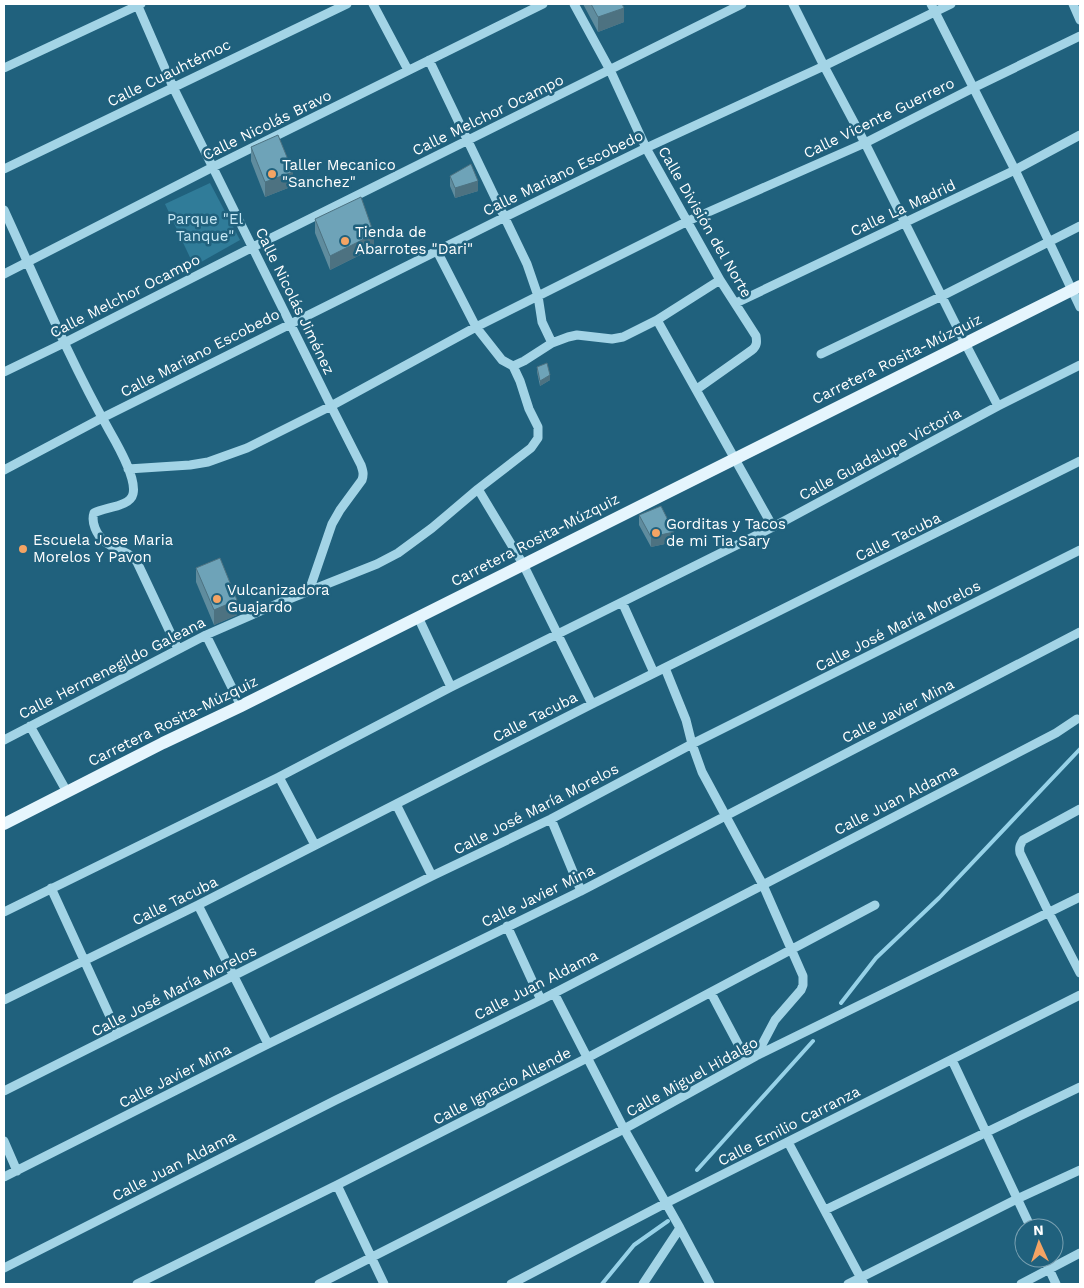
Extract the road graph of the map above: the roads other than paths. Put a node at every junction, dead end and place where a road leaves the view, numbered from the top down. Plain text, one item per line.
1 (139, 4) edge
2 (347, 4) edge
3 (373, 4) edge
4 (543, 4) edge
5 (574, 4) edge
6 (742, 4) edge
7 (793, 4) edge
8 (951, 4) edge
9 (1073, 4) edge
10 (933, 8) edge
11 (1080, 20) edge
12 (1080, 36) edge
13 (429, 60) junction
14 (824, 66) junction
15 (4, 68) edge
16 (408, 70) junction
17 (610, 70) junction
18 (173, 87) junction
19 (973, 88) junction
20 (1080, 135) edge
21 (467, 140) junction
22 (866, 143) junction
23 (646, 148) junction
24 (213, 166) junction
25 (4, 169) edge
26 (1015, 170) junction
27 (4, 210) edge
28 (505, 216) junction
29 (688, 221) junction
30 (904, 223) junction
31 (1080, 226) edge
32 (1049, 242) junction
33 (252, 247) junction
34 (437, 251) junction
35 (28, 262) junction
36 (4, 274) edge
37 (720, 280) junction
38 (1076, 288) edge
39 (538, 296) junction
40 (942, 296) junction
41 (736, 303) junction
42 (1080, 307) edge
43 (657, 320) junction
44 (290, 323) junction
45 (476, 327) junction
46 (64, 343) junction
47 (552, 343) junction
48 (965, 343) junction
49 (821, 354) dead end
50 (1080, 365) edge
51 (512, 366) junction
52 (4, 372) edge
53 (697, 389) junction
54 (331, 406) junction
55 (998, 406) junction
56 (102, 418) junction
57 (735, 458) junction
58 (1080, 461) edge
59 (128, 469) junction
60 (4, 470) edge
61 (478, 489) junction
62 (773, 527) junction
63 (1080, 550) edge
64 (524, 564) junction
65 (309, 591) junction
66 (622, 602) junction
67 (418, 617) junction
68 (1080, 632) edge
69 (558, 634) junction
70 (206, 635) junction
71 (178, 649) junction
72 (665, 668) junction
73 (654, 673) junction
74 (451, 687) junction
75 (592, 704) junction
76 (241, 706) junction
77 (1077, 719) dead end
78 (30, 726) junction
79 (4, 740) edge
80 (692, 744) junction
81 (279, 777) junction
82 (66, 792) junction
83 (396, 804) junction
84 (1080, 809) edge
85 (725, 815) junction
86 (551, 818) junction
87 (4, 824) edge
88 (315, 845) junction
89 (432, 876) junction
90 (763, 885) junction
91 (51, 888) junction
92 (581, 891) junction
93 (1080, 897) edge
94 (198, 905) junction
95 (875, 905) dead end
96 (4, 912) edge
97 (1049, 913) junction
98 (507, 926) junction
99 (791, 949) junction
100 (85, 960) junction
101 (1080, 974) edge
102 (234, 976) junction
103 (554, 993) junction
104 (711, 993) junction
105 (1080, 995) edge
106 (4, 1000) edge
107 (541, 1000) junction
108 (118, 1034) junction
109 (268, 1044) junction
110 (756, 1056) junction
111 (587, 1058) junction
112 (952, 1060) junction
113 (748, 1061) junction
114 (1080, 1087) edge
115 (4, 1091) edge
116 (624, 1129) junction
117 (986, 1132) junction
118 (4, 1141) edge
119 (788, 1142) junction
120 (1080, 1170) edge
121 (17, 1171) junction
122 (4, 1177) edge
123 (337, 1185) junction
124 (1017, 1199) junction
125 (666, 1203) junction
126 (825, 1210) junction
127 (1026, 1218) edge
128 (680, 1228) junction
129 (1080, 1253) edge
130 (372, 1257) junction
131 (4, 1268) edge
132 (1050, 1269) junction
133 (862, 1281) edge
134 (137, 1284) edge
135 (319, 1284) edge
136 (384, 1284) edge
137 (511, 1284) edge
138 (642, 1284) edge
139 (710, 1284) edge
140 (848, 1284) edge
141 (1021, 1284) edge
142 (1056, 1284) edge

1 - 15 street
1 - 18 street, Calle Nicolás Jiménez
2 - 18 street, Calle Cuauhtémoc
3 - 16 street
4 - 13 street, Calle Nicolás Bravo
5 - 17 street, Calle División del Norte
6 - 17 street, Calle Melchor Ocampo
7 - 14 street
8 - 10 street, Calle Mariano Escobedo
9 - 11 street
10 - 14 street, Calle Mariano Escobedo
10 - 19 street
12 - 19 street, Calle Vicente Guerrero
13 - 16 street, Calle Nicolás Bravo
13 - 21 street
14 - 22 street
14 - 23 street, Calle Mariano Escobedo
16 - 24 street, Calle Nicolás Bravo
17 - 21 street, Calle Melchor Ocampo
17 - 23 street, Calle División del Norte
18 - 24 street, Calle Nicolás Jiménez
18 - 25 street, Calle Cuauhtémoc
19 - 22 street, Calle Vicente Guerrero
19 - 26 street
20 - 26 street, Calle La Madrid
21 - 28 street
21 - 33 street, Calle Melchor Ocampo
22 - 29 street, Calle Vicente Guerrero
22 - 30 street
23 - 28 street, Calle Mariano Escobedo
23 - 29 street, Calle División del Norte
24 - 33 street, Calle Nicolás Jiménez
24 - 35 street, Calle Nicolás Bravo
26 - 30 street, Calle La Madrid
26 - 32 street
27 - 35 street
28 - 34 street, Calle Mariano Escobedo
28 - 39 street
29 - 37 street, Calle División del Norte
29 - 39 street, Calle Vicente Guerrero
30 - 40 street
30 - 41 street, Calle La Madrid
31 - 32 street
32 - 38 street
32 - 40 street
33 - 44 street, Calle Nicolás Jiménez
33 - 46 street, Calle Melchor Ocampo
34 - 44 street, Calle Mariano Escobedo
34 - 45 street
35 - 36 street, Calle Nicolás Bravo
35 - 46 street
37 - 41 street, Calle División del Norte
37 - 43 street
38 - 42 street
38 - 48 main road, Carretera Rosita-Múzquiz
39 - 45 street, Calle Vicente Guerrero
39 - 47 street
40 - 48 street
40 - 49 street
41 - 53 street, Calle División del Norte
43 - 47 street
43 - 53 street
44 - 54 street, Calle Nicolás Jiménez
44 - 56 street, Calle Mariano Escobedo
45 - 51 street
45 - 54 street, Calle Vicente Guerrero
46 - 52 street, Calle Melchor Ocampo
46 - 56 street
47 - 51 street
48 - 55 street
48 - 57 main road, Carretera Rosita-Múzquiz
50 - 55 street, Calle Guadalupe Victoria
51 - 61 street, Calle Hermenegildo Galeana
53 - 57 street
54 - 59 street, Calle Vicente Guerrero
54 - 65 street, Calle Nicolás Jiménez
55 - 62 street, Calle Guadalupe Victoria
56 - 59 street
56 - 60 street, Calle Mariano Escobedo
57 - 62 street
57 - 64 main road, Carretera Rosita-Múzquiz
58 - 72 street, Calle Tacuba
59 - 71 street
61 - 64 street
61 - 65 street, Calle Hermenegildo Galeana
62 - 66 street, Calle Guadalupe Victoria
63 - 80 street, Calle José María Morelos
64 - 67 main road, Carretera Rosita-Múzquiz
64 - 69 street
65 - 70 street, Calle Hermenegildo Galeana
66 - 69 street, Calle Guadalupe Victoria
66 - 73 street
67 - 74 street
67 - 76 main road, Carretera Rosita-Múzquiz
68 - 85 street, Calle Javier Mina
69 - 74 street, Calle Guadalupe Victoria
69 - 75 street
70 - 71 street, Calle Hermenegildo Galeana
70 - 76 street
71 - 78 street, Calle Hermenegildo Galeana
72 - 73 street, Calle Tacuba
72 - 80 street
73 - 75 street, Calle Tacuba
74 - 81 street, Calle Guadalupe Victoria
75 - 83 street, Calle Tacuba
76 - 82 main road, Carretera Rosita-Múzquiz
77 - 90 street, Calle Juan Aldama
78 - 79 street, Calle Hermenegildo Galeana
78 - 82 street
80 - 85 street
80 - 86 street, Calle José María Morelos
81 - 88 street
81 - 91 street
82 - 87 main road, Carretera Rosita-Múzquiz
83 - 88 street, Calle Tacuba
83 - 89 street
84 - 97 street
85 - 90 street
85 - 92 street, Calle Javier Mina
86 - 89 street, Calle José María Morelos
86 - 92 street
88 - 94 street, Calle Tacuba
89 - 102 street, Calle José María Morelos
90 - 99 street
90 - 103 street, Calle Juan Aldama
91 - 96 street
91 - 100 street
92 - 98 street, Calle Javier Mina
93 - 97 street, Calle Miguel Hidalgo
94 - 100 street, Calle Tacuba
94 - 102 street
95 - 99 street, Calle Ignacio Allende
97 - 101 street
97 - 110 street, Calle Miguel Hidalgo
98 - 107 street
98 - 109 street, Calle Javier Mina
99 - 104 street, Calle Ignacio Allende
99 - 110 street
100 - 106 street, Calle Tacuba
100 - 108 street
102 - 108 street, Calle José María Morelos
102 - 109 street
103 - 107 street, Calle Juan Aldama
103 - 111 street
104 - 111 street, Calle Ignacio Allende
104 - 113 street
105 - 112 street, Calle Emilio Carranza
107 - 131 street, Calle Juan Aldama
108 - 115 street, Calle José María Morelos
109 - 121 street, Calle Javier Mina
110 - 113 street, Calle Miguel Hidalgo
111 - 116 street
111 - 123 street, Calle Ignacio Allende
112 - 117 street
112 - 119 street, Calle Emilio Carranza
113 - 116 street, Calle Miguel Hidalgo
114 - 117 street
116 - 125 street
116 - 130 street, Calle Miguel Hidalgo
117 - 124 street
117 - 126 street
118 - 121 street
119 - 125 street, Calle Emilio Carranza
119 - 126 street
120 - 124 street
121 - 122 street, Calle Javier Mina
123 - 130 street
123 - 134 street, Calle Ignacio Allende
124 - 127 street
124 - 133 street
125 - 128 street
125 - 137 street, Calle Emilio Carranza
126 - 133 street
128 - 138 street
128 - 139 street
129 - 132 street
130 - 135 street, Calle Miguel Hidalgo
130 - 136 street
132 - 141 street
132 - 142 street
133 - 140 street

